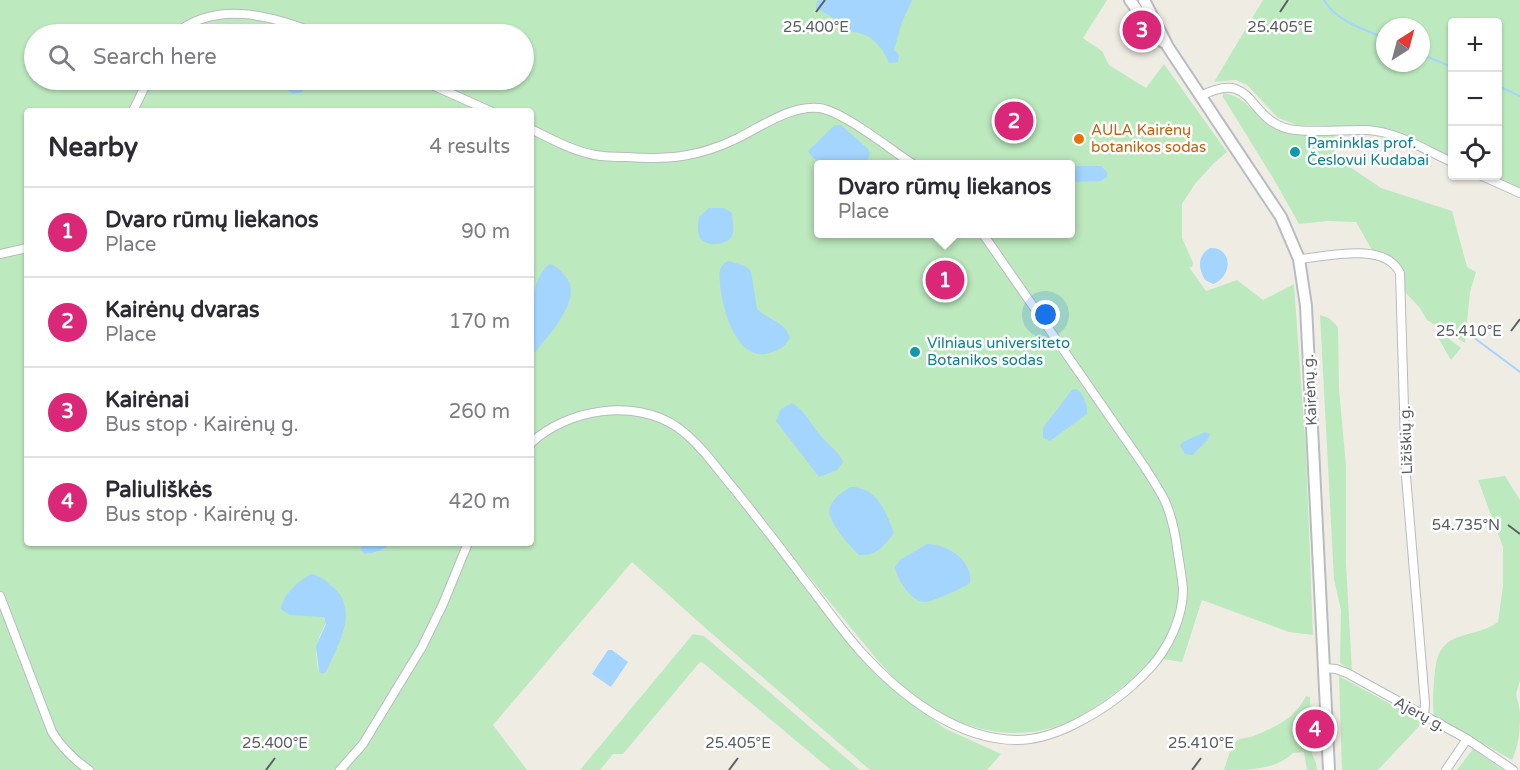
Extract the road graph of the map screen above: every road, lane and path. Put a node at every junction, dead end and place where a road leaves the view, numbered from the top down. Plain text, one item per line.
1 (1130, 0) edge
2 (1144, 0) edge
3 (186, 24) edge
4 (293, 24) edge
5 (1168, 47) junction
6 (143, 90) edge
7 (443, 90) edge
8 (1202, 96) junction
9 (134, 108) edge
10 (483, 108) edge
11 (534, 130) edge
12 (906, 160) edge
13 (1448, 160) edge
14 (1491, 180) edge
15 (1520, 193) edge
16 (986, 238) edge
17 (24, 249) edge
18 (0, 254) edge
19 (1299, 259) junction
20 (534, 440) edge
21 (467, 546) edge
22 (0, 596) edge
23 (1324, 668) junction
24 (1424, 716) junction
25 (1467, 739) junction
26 (89, 770) edge
27 (340, 770) edge
28 (1329, 770) edge
29 (1446, 770) edge
30 (1513, 770) edge

1 - 5 main road, Kairėnų g.
2 - 5 main road, Kairėnų g.
3 - 4 street
5 - 8 main road, Kairėnų g.
6 - 9 street
7 - 10 street
8 - 13 street
8 - 19 main road, Kairėnų g.
11 - 12 street
14 - 15 street
16 - 20 street
17 - 18 street
19 - 23 main road, Kairėnų g.
19 - 24 street, Ližiškių g.
21 - 27 street
22 - 26 street
23 - 24 street, Ajerų g.
23 - 28 main road, Kairėnų g.
24 - 25 street, Ajerų g.
25 - 29 street
25 - 30 street, Ajerų g.

